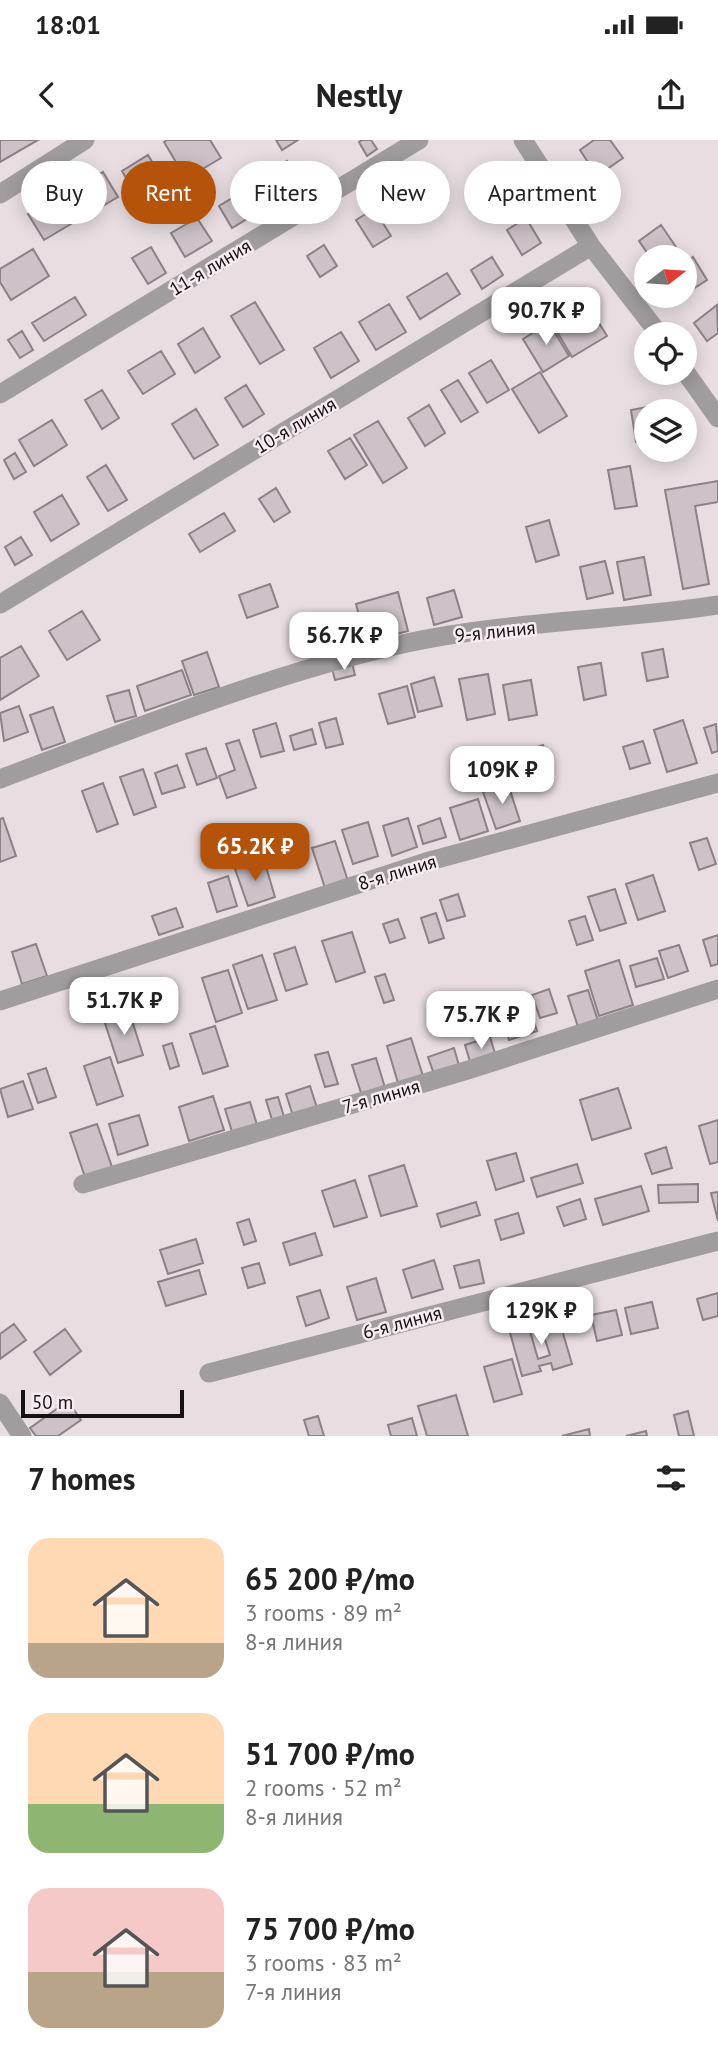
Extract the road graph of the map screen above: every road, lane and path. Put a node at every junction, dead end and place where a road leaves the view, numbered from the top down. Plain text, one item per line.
1 (85, 140) edge
2 (419, 140) edge
3 (523, 140) edge
4 (0, 194) edge
5 (591, 246) junction
6 (650, 322) edge
7 (695, 385) edge
8 (0, 394) edge
9 (718, 418) edge
10 (0, 604) edge
11 (718, 605) edge
12 (0, 779) edge
13 (718, 783) edge
14 (718, 989) edge
15 (0, 1000) edge
16 (83, 1184) dead end
17 (718, 1241) edge
18 (209, 1373) dead end
19 (0, 1403) edge
20 (22, 1436) edge

1 - 4 street
2 - 8 street, 11-я линия
3 - 5 street
5 - 6 street
5 - 10 street, 10-я линия
7 - 9 street
11 - 12 street, 9-я линия
13 - 15 street, 8-я линия
14 - 16 street, 7-я линия
17 - 18 street, 6-я линия
19 - 20 street

